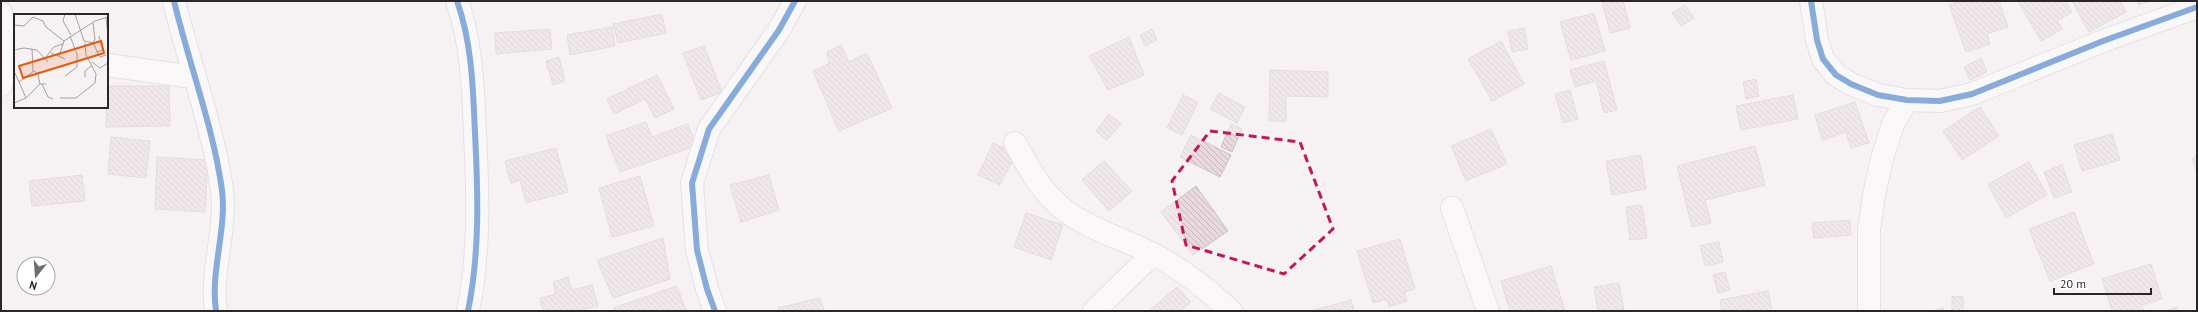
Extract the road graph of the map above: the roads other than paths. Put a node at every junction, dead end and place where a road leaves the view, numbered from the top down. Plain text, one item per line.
1 (174, 1) edge
2 (457, 1) edge
3 (795, 1) edge
4 (1811, 1) edge
5 (2197, 7) edge
6 (1, 14) edge
7 (13, 65) edge
8 (108, 65) edge
9 (193, 77) junction
10 (1, 85) edge
11 (1907, 100) junction
12 (1015, 143) dead end
13 (1452, 208) dead end
14 (1153, 254) junction
15 (216, 311) edge
16 (468, 311) edge
17 (715, 311) edge
18 (1094, 311) edge
19 (1232, 311) edge
20 (1488, 311) edge
21 (1869, 311) edge

1 - 9 street
2 - 16 street
3 - 17 street
4 - 11 street
5 - 11 street
6 - 7 street
7 - 10 street
8 - 9 street
9 - 15 street
11 - 21 street
12 - 14 street
13 - 20 street
14 - 18 street
14 - 19 street

